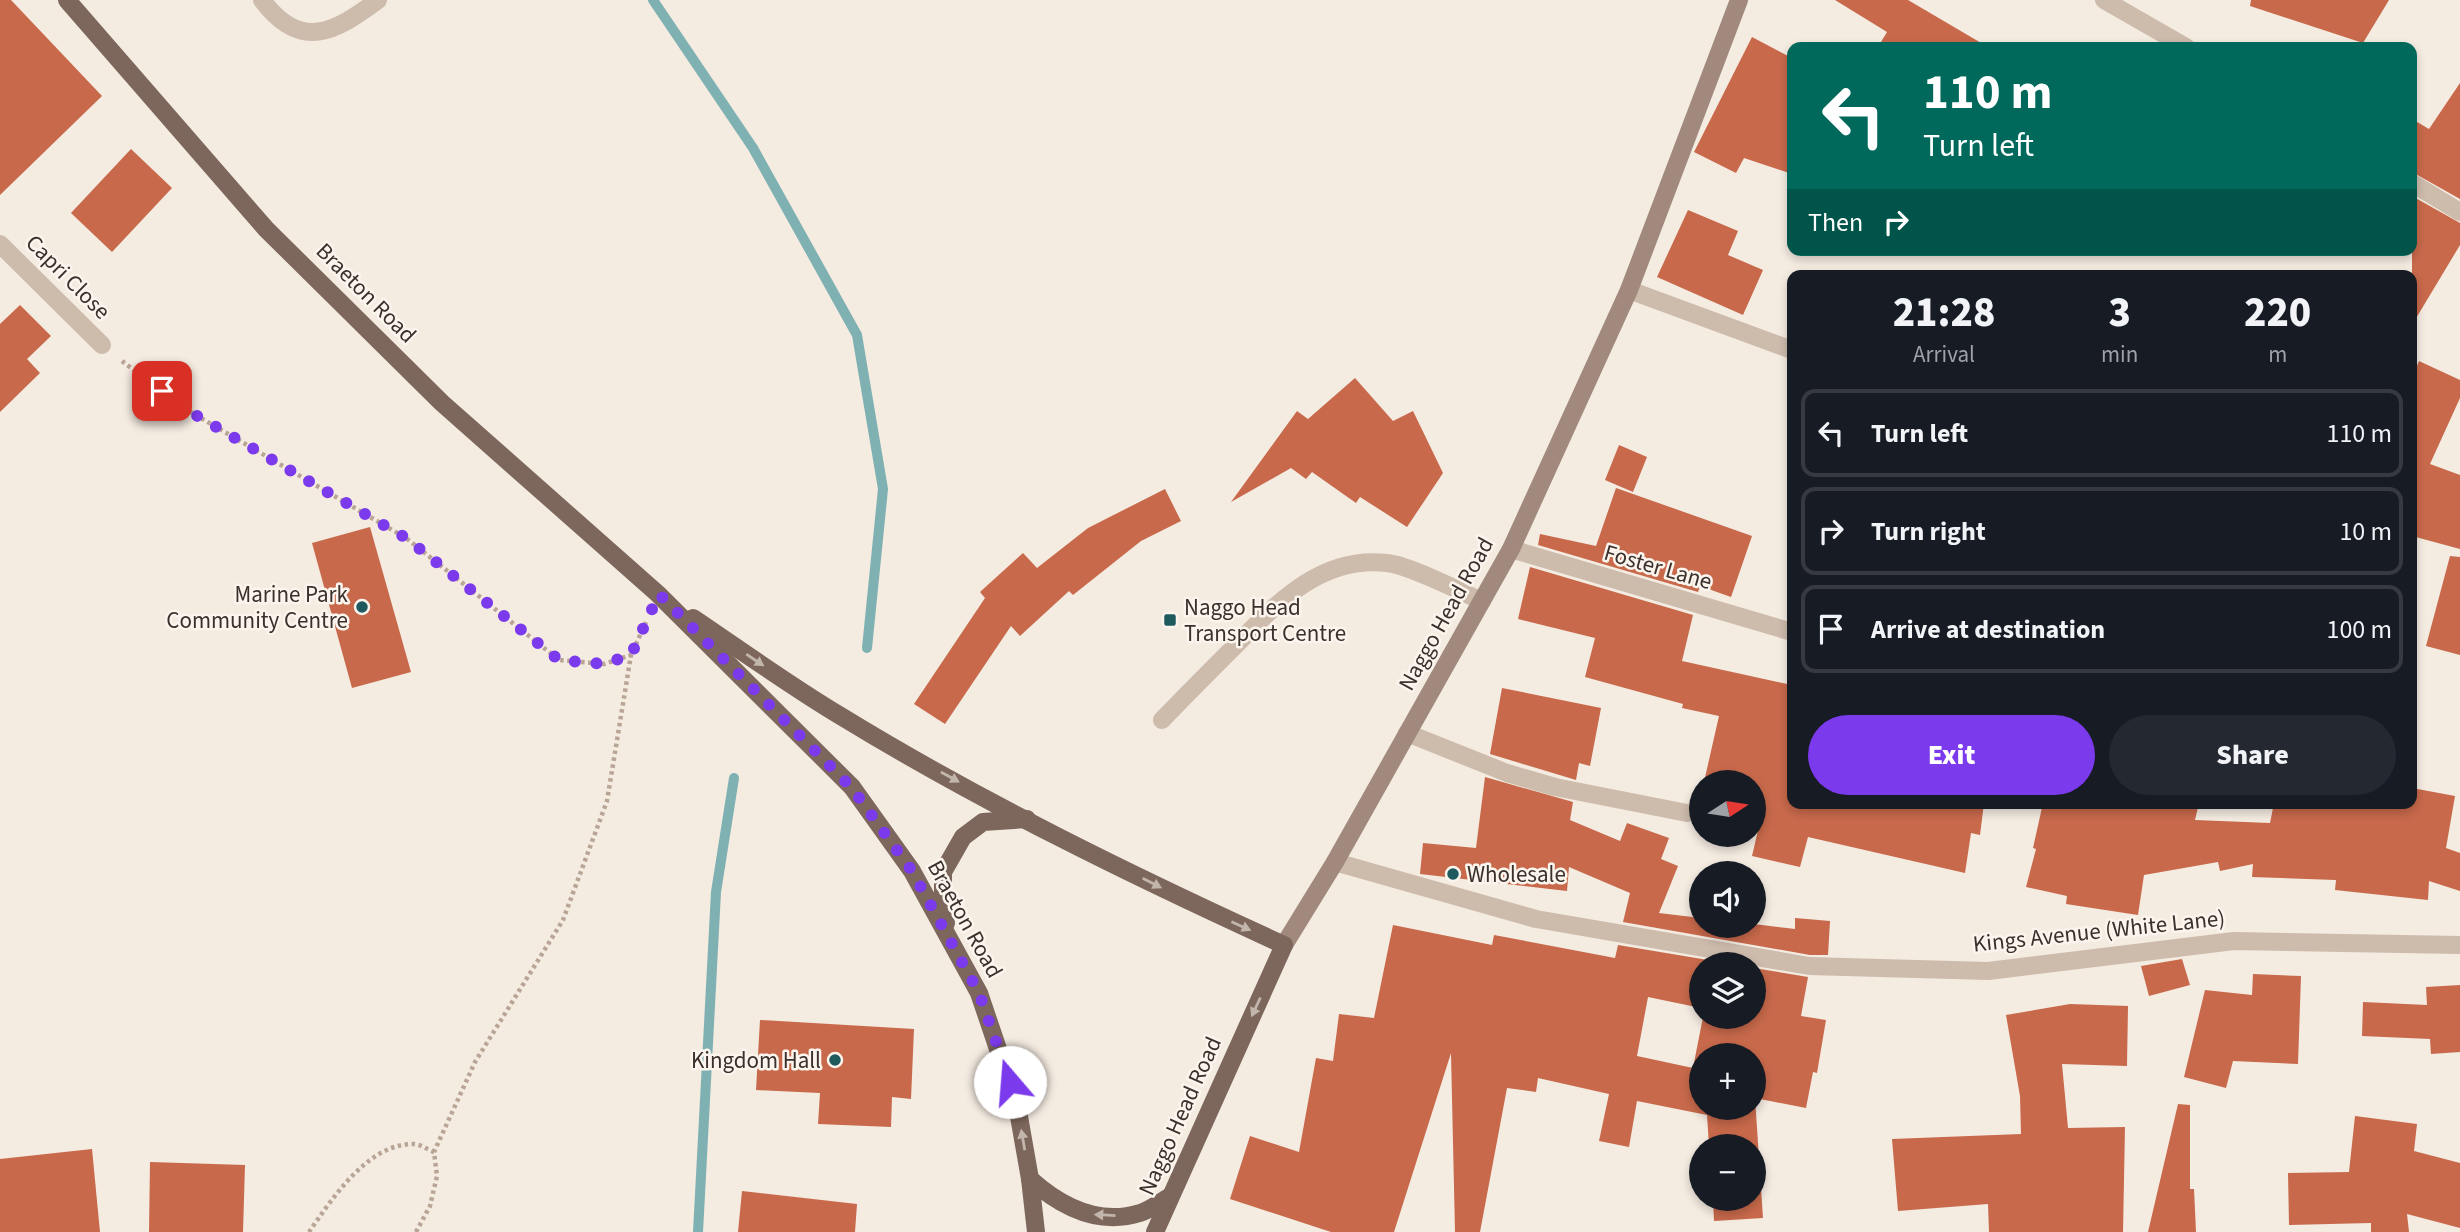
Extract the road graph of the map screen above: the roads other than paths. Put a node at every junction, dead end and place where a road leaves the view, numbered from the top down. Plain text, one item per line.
1 (66, 0) edge
2 (262, 0) edge
3 (378, 0) edge
4 (1739, 0) edge
5 (2104, 0) edge
6 (2177, 42) edge
7 (2417, 186) edge
8 (2460, 212) edge
9 (0, 244) edge
10 (1629, 290) junction
11 (102, 345) road end
12 (1787, 348) edge
13 (1511, 549) junction
14 (659, 594) junction
15 (1482, 601) junction
16 (1787, 631) edge
17 (1162, 720) dead end
18 (1407, 733) junction
19 (1687, 813) dead end
20 (1027, 819) junction
21 (1335, 862) junction
22 (1284, 945) junction
23 (2460, 945) edge
24 (953, 946) junction
25 (1030, 1179) junction
26 (1169, 1197) junction
27 (1036, 1232) edge
28 (1155, 1232) edge

1 - 14 main road, Braeton Road
2 - 3 street
4 - 10 main road, Naggo Head Road
5 - 6 street
7 - 8 street
9 - 11 street, Capri Close
10 - 12 street
10 - 13 main road, Naggo Head Road
13 - 15 main road, Naggo Head Road
13 - 16 street, Foster Lane
14 -> 20 main road, Braeton Road
14 - 24 main road, Braeton Road
15 - 17 street
15 - 18 main road, Naggo Head Road
18 - 19 street
18 - 21 main road, Naggo Head Road
20 -> 22 main road, Braeton Road
20 - 24 main road
21 - 22 main road, Naggo Head Road
21 - 23 street, Kings Avenue (White Lane)
22 -> 26 main road, Naggo Head Road
25 -> 24 main road, Braeton Road
26 -> 25 main road
25 - 27 main road, Braeton Road
26 - 28 main road, Naggo Head Road

